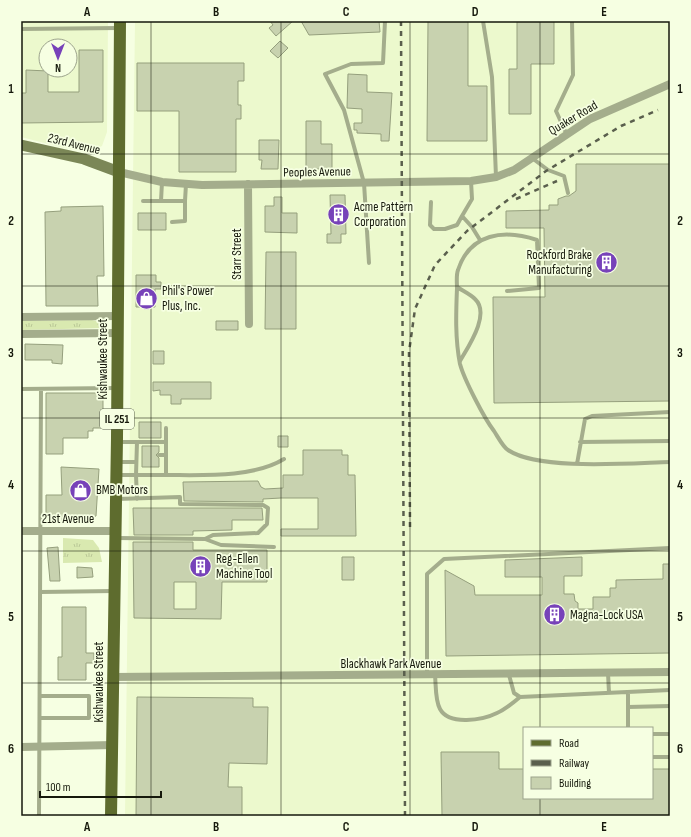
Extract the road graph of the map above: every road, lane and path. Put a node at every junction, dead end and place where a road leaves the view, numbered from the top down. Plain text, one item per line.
1 (385, 21) edge
2 (483, 21) edge
3 (572, 21) edge
4 (120, 24) edge
5 (21, 29) edge
6 (670, 84) edge
7 (567, 135) junction
8 (21, 145) edge
9 (532, 158) junction
10 (514, 170) joint
11 (119, 172) junction
12 (496, 176) junction
13 (471, 181) junction
14 (162, 182) junction
15 (364, 183) junction
16 (186, 184) junction
17 (248, 184) junction
18 (568, 193) dead end
19 (144, 201) dead end
20 (161, 201) junction
21 (185, 201) junction
22 (431, 202) dead end
23 (462, 216) junction
24 (172, 222) dead end
25 (480, 240) junction
26 (369, 263) dead end
27 (457, 287) junction
28 (507, 291) dead end
29 (117, 316) junction
30 (21, 317) edge
31 (249, 324) dead end
32 (116, 333) junction
33 (21, 334) edge
34 (460, 362) junction
35 (117, 388) junction
36 (21, 389) edge
37 (41, 389) junction
38 (670, 412) edge
39 (166, 428) dead end
40 (670, 441) edge
41 (117, 442) junction
42 (137, 442) junction
43 (166, 442) junction
44 (580, 442) junction
45 (136, 455) junction
46 (142, 455) dead end
47 (159, 455) dead end
48 (166, 455) junction
49 (284, 459) dead end
50 (116, 462) junction
51 (136, 462) junction
52 (670, 462) edge
53 (577, 464) junction
54 (116, 474) junction
55 (136, 475) junction
56 (166, 475) junction
57 (115, 498) junction
58 (137, 498) junction
59 (21, 531) edge
60 (41, 531) junction
61 (114, 535) junction
62 (205, 539) junction
63 (274, 547) dead end
64 (670, 548) edge
65 (114, 591) junction
66 (40, 592) junction
67 (670, 672) edge
68 (608, 673) junction
69 (509, 674) junction
70 (431, 676) junction
71 (113, 677) junction
72 (670, 690) edge
73 (628, 692) junction
74 (609, 693) junction
75 (40, 696) junction
76 (520, 697) junction
77 (670, 706) edge
78 (628, 707) junction
79 (40, 718) junction
80 (628, 727) edge
81 (653, 734) edge
82 (670, 734) edge
83 (113, 745) junction
84 (21, 747) edge
85 (40, 747) junction
86 (653, 757) edge
87 (670, 757) edge
88 (39, 816) edge
89 (111, 816) edge

1 - 15 lane
2 - 12 lane
3 - 7 lane
4 - 5 lane
4 - 11 main road, Kishwaukee Street / IL 251
6 - 7 street, Quaker Road
7 - 9 street, Quaker Road
8 - 11 street, 23rd Avenue
9 - 10 street, Quaker Road
9 - 18 lane
10 - 12 street, Peoples Avenue
11 - 14 street, Peoples Avenue
11 - 29 main road, Kishwaukee Street / IL 251
12 - 13 street, Peoples Avenue
13 - 15 street, Peoples Avenue
13 - 23 lane
14 - 16 street, Peoples Avenue
14 - 20 lane
15 - 17 street, Peoples Avenue
15 - 26 lane
16 - 17 street, Peoples Avenue
16 - 21 lane
17 - 31 street, Starr Street
19 - 20 lane
20 - 21 lane
21 - 24 lane
22 - 23 lane
23 - 25 lane
25 - 27 lane
25 - 28 lane
27 - 34 lane
27 - 34 lane
29 - 30 street
29 - 32 main road, Kishwaukee Street / IL 251
32 - 33 street
32 - 35 main road, Kishwaukee Street / IL 251
34 - 53 lane
35 - 37 lane
35 - 41 main road, Kishwaukee Street / IL 251
36 - 37 lane
37 - 60 lane
38 - 44 lane
39 - 43 lane
40 - 44 lane
41 - 42 lane
41 - 50 main road, Kishwaukee Street / IL 251
42 - 43 lane
42 - 45 lane
43 - 48 lane
44 - 53 lane
45 - 46 lane
45 - 51 lane
47 - 48 lane
48 - 56 lane
49 - 56 lane
50 - 51 lane
50 - 54 main road, Kishwaukee Street / IL 251
51 - 55 lane
52 - 53 lane
54 - 55 lane
54 - 57 main road, Kishwaukee Street / IL 251
55 - 56 lane
55 - 58 lane
57 - 58 lane
57 - 61 main road, Kishwaukee Street / IL 251
58 - 62 lane
59 - 60 street, 21st Avenue
60 - 61 street, 21st Avenue
60 - 66 lane
61 - 62 lane
61 - 65 main road, Kishwaukee Street / IL 251
62 - 63 lane
64 - 70 lane
65 - 66 lane
65 - 71 main road, Kishwaukee Street / IL 251
66 - 75 lane
67 - 68 street, Blackhawk Park Avenue
68 - 69 street, Blackhawk Park Avenue
68 - 74 lane
69 - 70 street, Blackhawk Park Avenue
69 - 76 lane
70 - 71 street, Blackhawk Park Avenue
70 - 76 lane
71 - 83 main road, Kishwaukee Street / IL 251
72 - 73 lane
73 - 74 lane
73 - 78 lane
74 - 76 lane
75 - 79 lane
75 - 79 lane
77 - 78 lane
78 - 80 lane
79 - 85 lane
81 - 82 lane
83 - 85 street
83 - 89 main road, Kishwaukee Street / IL 251
84 - 85 street
85 - 88 lane
86 - 87 lane

